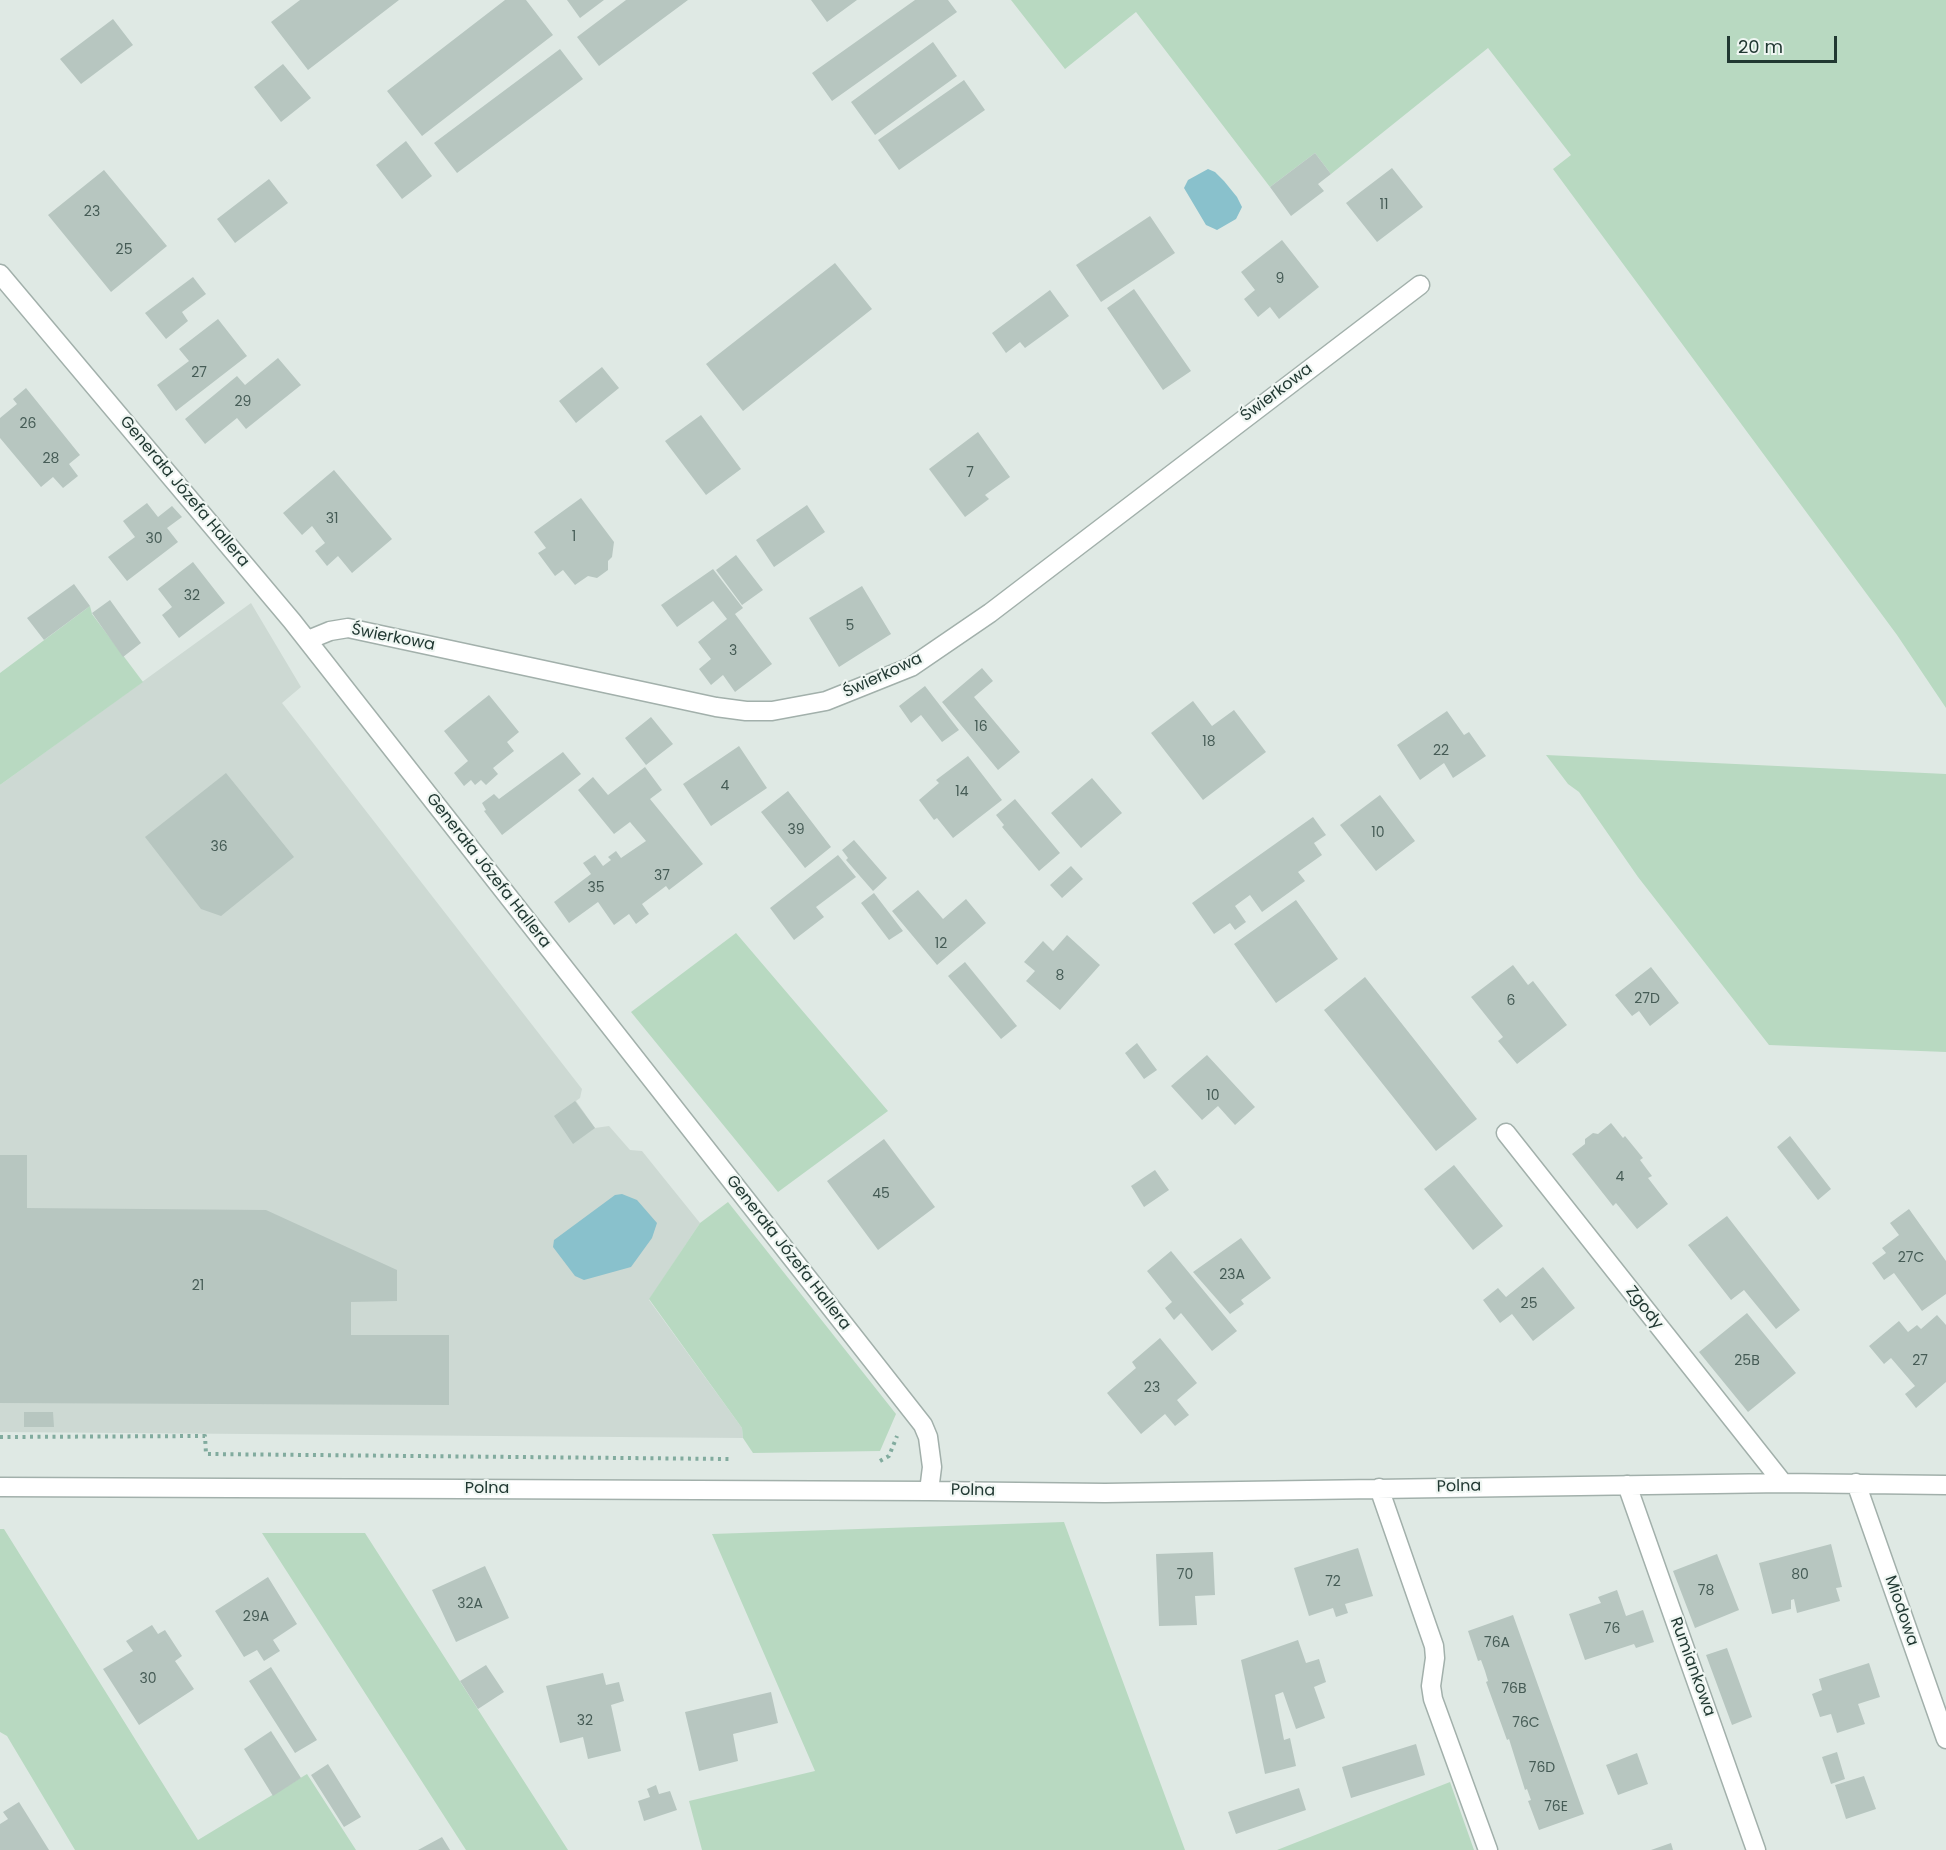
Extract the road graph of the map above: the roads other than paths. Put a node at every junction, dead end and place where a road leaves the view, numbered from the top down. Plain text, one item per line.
1 (0, 274) edge
2 (1420, 285) dead end
3 (308, 640) junction
4 (1506, 1133) dead end
5 (1783, 1483) junction
6 (1856, 1484) junction
7 (1627, 1485) junction
8 (1946, 1485) edge
9 (0, 1487) edge
10 (1379, 1488) junction
11 (929, 1491) junction
12 (1946, 1739) edge
13 (1488, 1850) edge
14 (1756, 1850) edge

1 - 3 street, Generała Józefa Hallera
2 - 3 street, Świerkowa
3 - 11 street, Generała Józefa Hallera
4 - 5 street, Zgody
5 - 6 street, Polna
5 - 7 street, Polna
6 - 8 street, Polna
6 - 12 street, Miodowa
7 - 10 street, Polna
7 - 14 street, Rumiankowa
9 - 11 street, Polna
10 - 11 street, Polna
10 - 13 street

